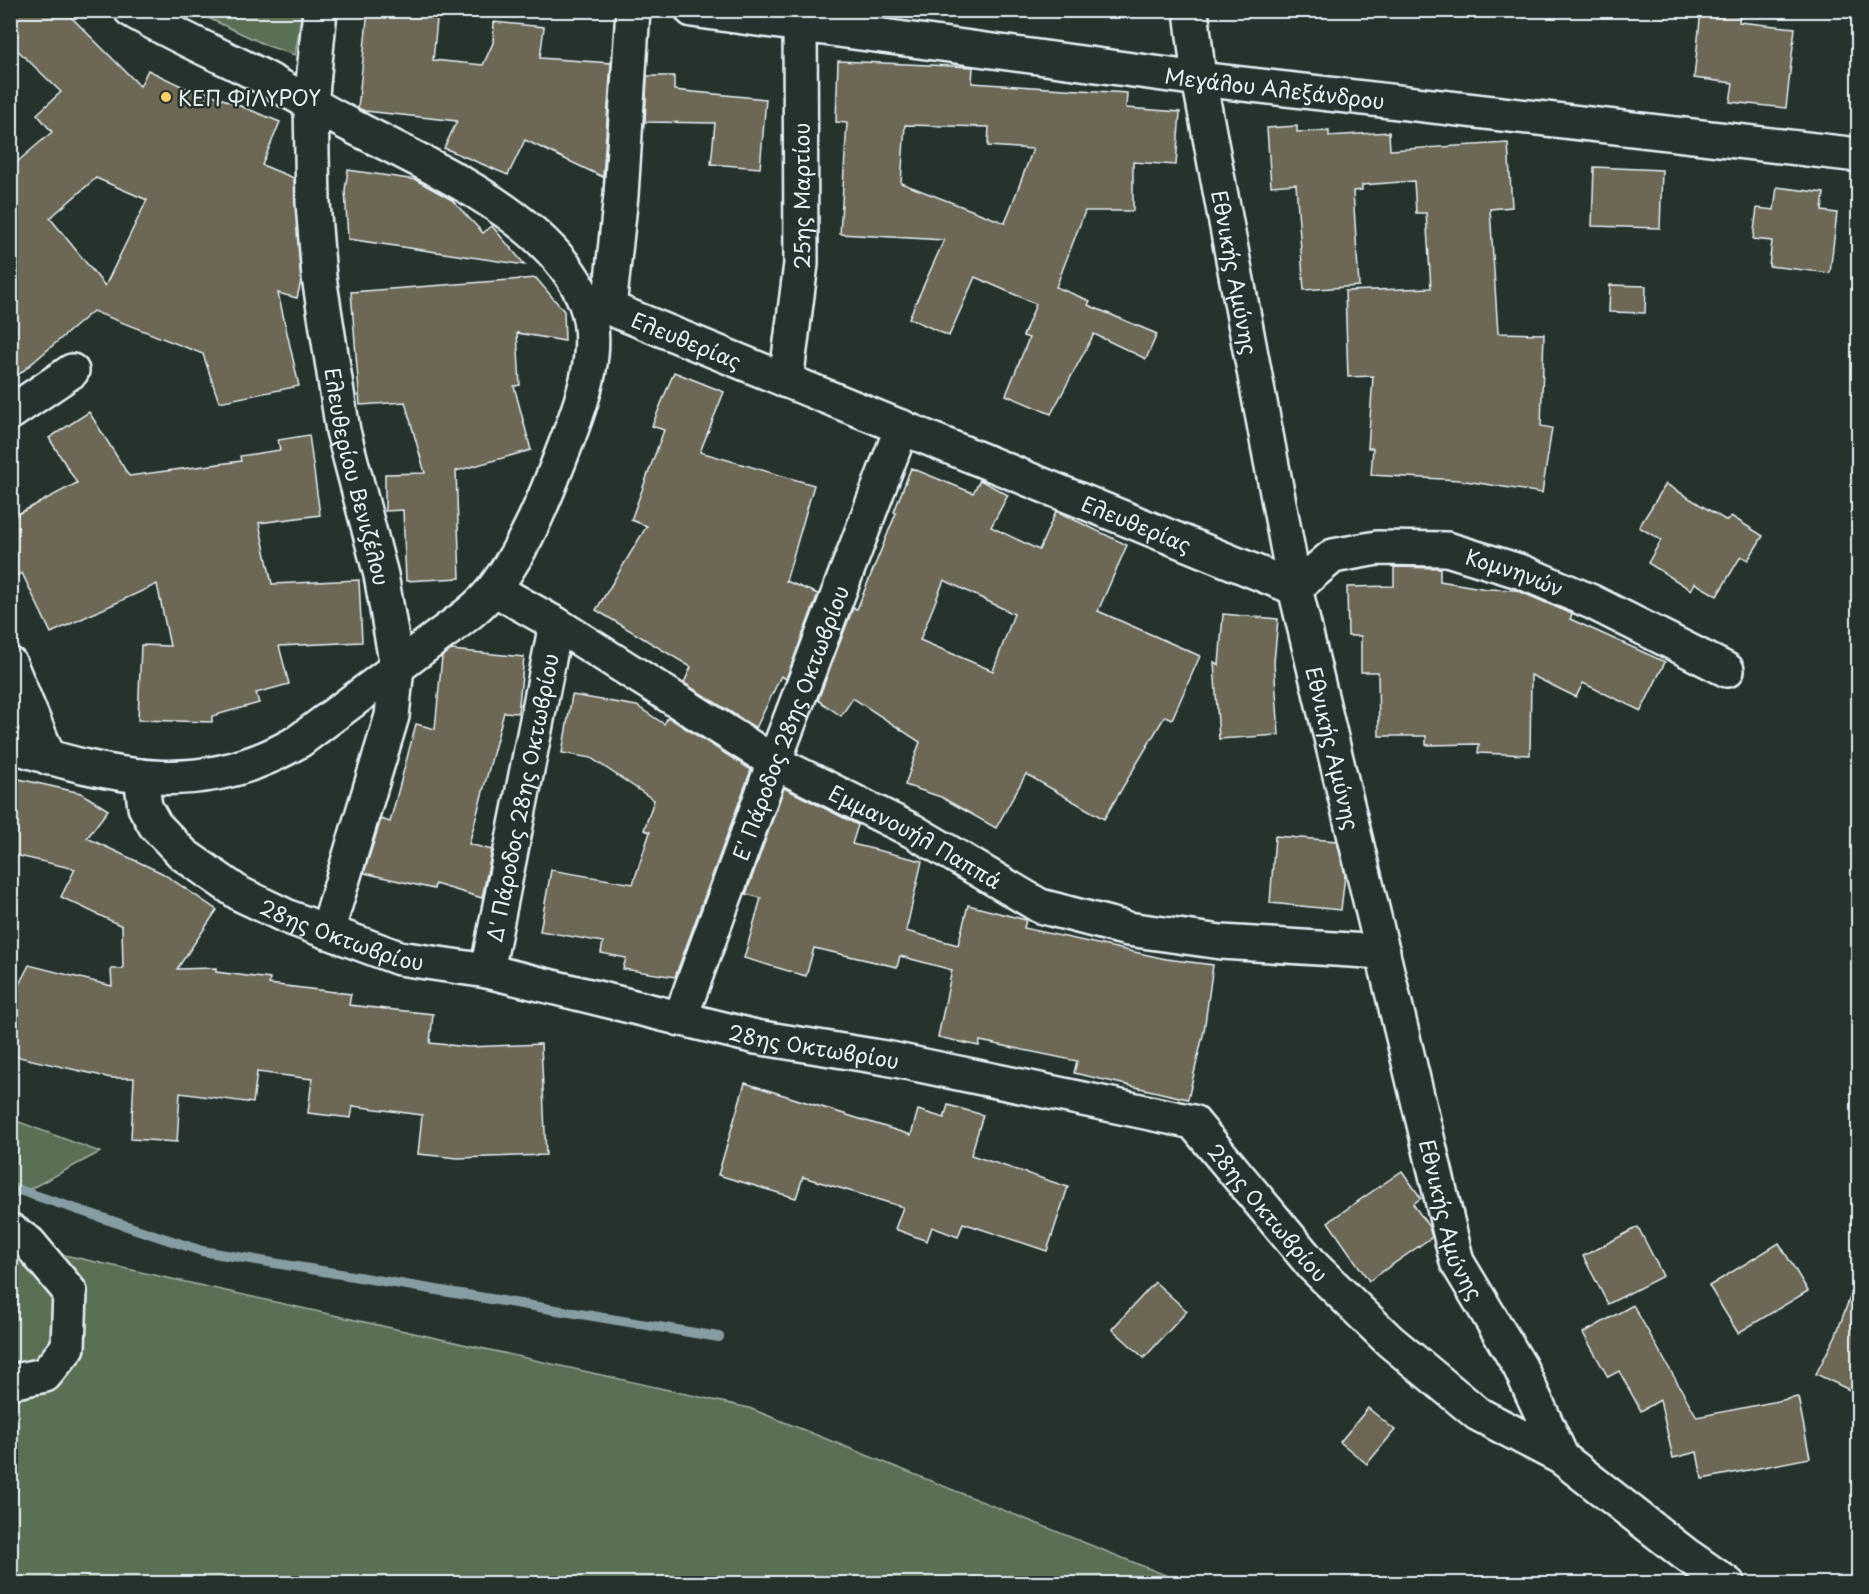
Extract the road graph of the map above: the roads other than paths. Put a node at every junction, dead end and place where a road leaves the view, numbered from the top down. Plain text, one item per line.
1 (131, 10) edge
2 (320, 10) edge
3 (633, 10) edge
4 (692, 10) edge
5 (1191, 10) edge
6 (800, 18) edge
7 (1199, 79) junction
8 (310, 105) junction
9 (1858, 154) edge
10 (598, 307) junction
11 (72, 371) dead end
12 (786, 381) junction
13 (10, 413) edge
14 (902, 427) junction
15 (1295, 588) junction
16 (494, 589) junction
17 (556, 624) junction
18 (10, 664) edge
19 (397, 667) junction
20 (1727, 670) dead end
21 (10, 745) edge
22 (49, 758) junction
23 (774, 762) junction
24 (141, 776) junction
25 (327, 932) junction
26 (1383, 952) junction
27 (487, 971) junction
28 (680, 1020) junction
29 (10, 1230) edge
30 (10, 1382) edge
31 (1562, 1458) junction
32 (1728, 1584) edge

1 - 8 street
2 - 8 street, Ελευθερίου Βενιζέλου
3 - 10 street
4 - 6 street, Μεγάλου Αλεξάνδρου
5 - 7 street, Εθνικής Αμύνης
6 - 7 street, Μεγάλου Αλεξάνδρου
6 - 12 street, 25ης Μαρτίου
7 - 9 street, Μεγάλου Αλεξάνδρου
7 - 15 street, Εθνικής Αμύνης
8 - 10 street
8 - 19 street, Ελευθερίου Βενιζέλου
10 - 12 street, Ελευθερίας
10 - 16 street
11 - 13 street
12 - 14 street, Ελευθερίας
14 - 15 street, Ελευθερίας
14 - 23 street, Ε' Πάροδος 28ης Οκτωβρίου
15 - 20 street, Κομνηνών
15 - 26 street, Εθνικής Αμύνης
16 - 17 street, Εμμανουήλ Παππά
16 - 19 street
17 - 23 street, Εμμανουήλ Παππά
17 - 27 street, Δ' Πάροδος 28ης Οκτωβρίου
18 - 22 street
19 - 24 street
19 - 25 street, Ελευθερίου Βενιζέλου
21 - 22 street
22 - 24 street
23 - 26 street, Εμμανουήλ Παππά
23 - 28 street, Ε' Πάροδος 28ης Οκτωβρίου
24 - 25 street, 28ης Οκτωβρίου
25 - 27 street, 28ης Οκτωβρίου
26 - 31 street, Εθνικής Αμύνης
27 - 28 street, 28ης Οκτωβρίου
28 - 31 street, 28ης Οκτωβρίου
29 - 30 street
31 - 32 street, 28ης Οκτωβρίου

